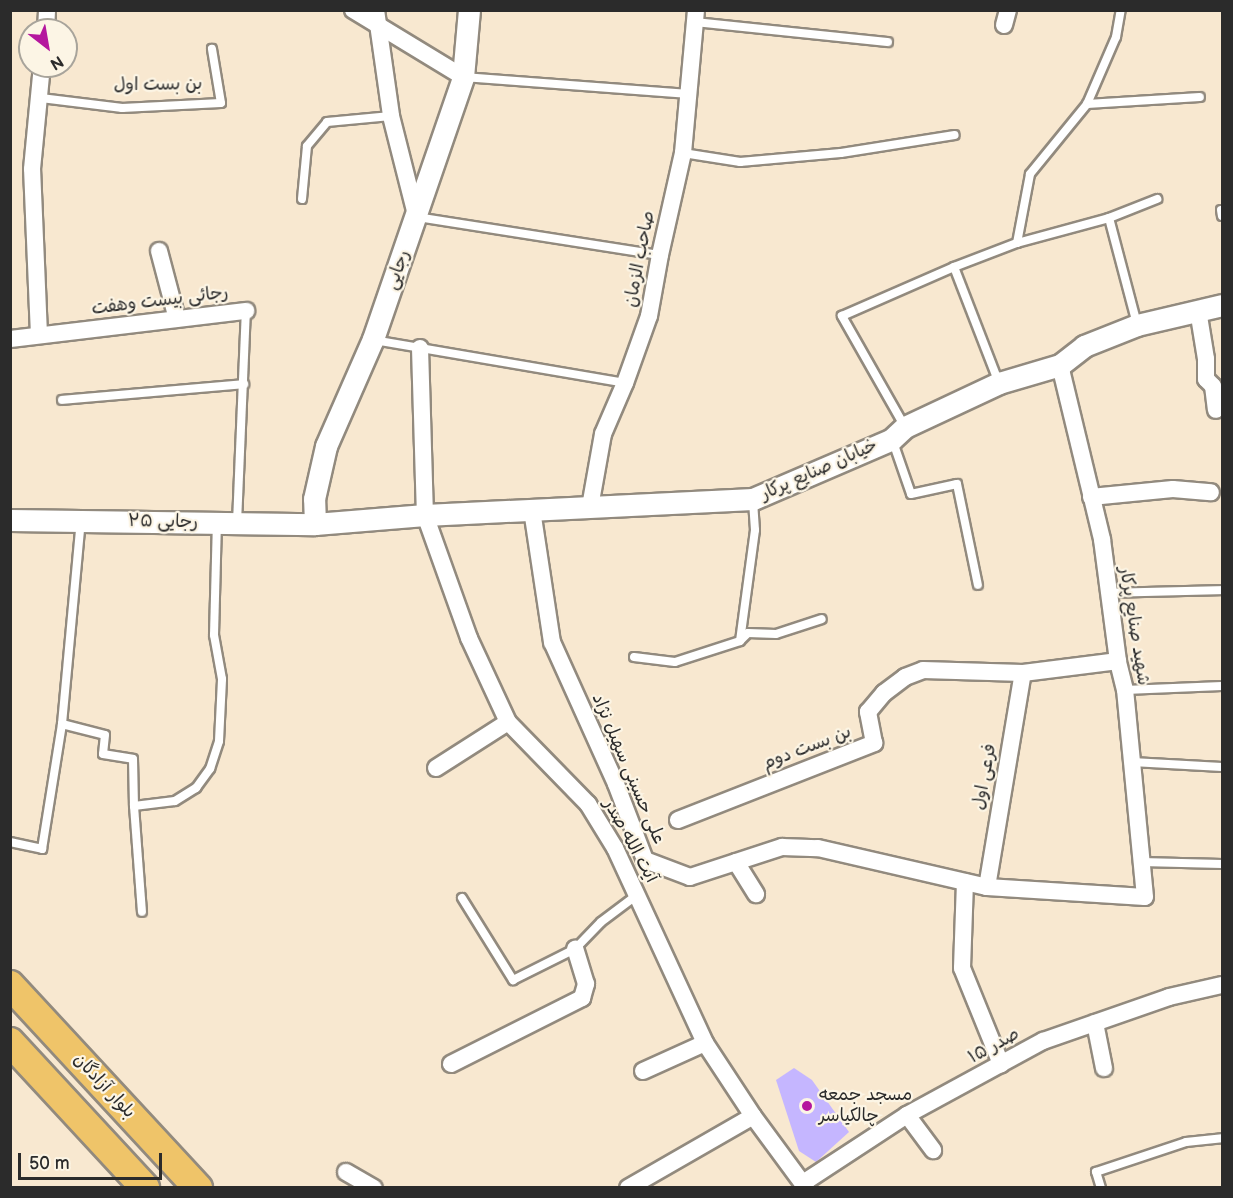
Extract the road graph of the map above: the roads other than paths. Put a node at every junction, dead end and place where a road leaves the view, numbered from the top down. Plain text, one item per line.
1 (354, 10) edge
2 (469, 10) edge
3 (1121, 10) edge
4 (695, 16) edge
5 (378, 17) edge
6 (888, 42) dead end
7 (212, 49) dead end
8 (463, 77) junction
9 (42, 78) edge
10 (688, 94) junction
11 (1200, 97) dead end
12 (41, 98) junction
13 (1087, 104) junction
14 (392, 116) junction
15 (955, 135) dead end
16 (683, 153) junction
17 (302, 199) dead end
18 (1156, 199) dead end
19 (417, 217) junction
20 (1109, 218) junction
21 (1017, 243) junction
22 (159, 250) dead end
23 (660, 255) junction
24 (954, 267) junction
25 (1222, 304) edge
26 (1197, 310) junction
27 (246, 311) joint
28 (177, 319) junction
29 (1137, 325) junction
30 (39, 335) junction
31 (10, 339) edge
32 (374, 339) junction
33 (420, 348) junction
34 (1060, 365) junction
35 (625, 383) junction
36 (999, 383) junction
37 (244, 384) junction
38 (62, 400) dead end
39 (1216, 410) dead end
40 (899, 433) junction
41 (1211, 492) dead end
42 (1091, 497) junction
43 (753, 499) junction
44 (590, 507) junction
45 (532, 510) junction
46 (425, 515) junction
47 (10, 520) edge
48 (81, 521) junction
49 (227, 523) junction
50 (315, 524) junction
51 (978, 585) dead end
52 (1222, 590) edge
53 (1108, 593) junction
54 (822, 620) dead end
55 (740, 641) junction
56 (634, 657) dead end
57 (1118, 661) junction
58 (1023, 674) junction
59 (1222, 686) edge
60 (1125, 690) junction
61 (508, 722) junction
62 (62, 724) junction
63 (1131, 762) junction
64 (1222, 767) edge
65 (436, 768) dead end
66 (134, 806) junction
67 (678, 820) dead end
68 (10, 842) edge
69 (736, 862) junction
70 (1141, 862) junction
71 (1222, 864) edge
72 (965, 882) junction
73 (987, 887) junction
74 (756, 894) dead end
75 (638, 895) junction
76 (1145, 897) joint
77 (462, 898) dead end
78 (142, 912) dead end
79 (575, 949) junction
80 (10, 985) edge
81 (1222, 985) edge
82 (1095, 1023) junction
83 (10, 1042) edge
84 (705, 1043) junction
85 (451, 1064) dead end
86 (1001, 1064) junction
87 (1104, 1068) dead end
88 (644, 1071) dead end
89 (907, 1115) junction
90 (753, 1116) junction
91 (1222, 1138) edge
92 (933, 1150) dead end
93 (346, 1172) dead end
94 (804, 1185) edge
95 (145, 1188) edge
96 (198, 1188) edge
97 (374, 1188) edge
98 (628, 1188) edge
99 (1101, 1188) edge

1 - 5 street
2 - 8 street, رجایی
3 - 13 lane
4 - 6 lane
4 - 10 street, صاحب الزمان
5 - 8 street
5 - 14 street
7 - 12 lane, بن بست اول
8 - 10 lane
8 - 19 street, رجایی
9 - 12 street
10 - 16 street, صاحب الزمان
11 - 13 lane
12 - 30 street
13 - 21 lane
14 - 17 lane
14 - 19 street
15 - 16 lane
16 - 23 street, صاحب الزمان
18 - 20 lane
19 - 23 lane
19 - 32 street, رجایی
20 - 21 lane
20 - 29 lane
21 - 24 lane
22 - 28 street
23 - 35 street, صاحب الزمان
24 - 36 lane
24 - 40 lane
25 - 26 street, خیابان صنایع پرکار
26 - 29 street, خیابان صنایع پرکار
26 - 39 street
27 - 28 street, رجائی بیست وهفت
27 - 37 lane, رجائی بیست وهفت
28 - 30 street, رجائی بیست وهفت
29 - 34 street, خیابان صنایع پرکار
30 - 31 street, رجائی بیست وهفت
32 - 33 lane
32 - 50 street, رجایی
33 - 35 lane
33 - 46 street, آیت الله صدر
34 - 36 street, خیابان صنایع پرکار
34 - 42 street, شهید صنایع پرکار
35 - 44 street, صاحب الزمان
36 - 40 street, خیابان صنایع پرکار
37 - 38 lane
37 - 49 lane, رجائی بیست وهفت
40 - 43 street, خیابان صنایع پرکار
40 - 51 lane
41 - 42 street
42 - 53 street, شهید صنایع پرکار
43 - 44 street, خیابان صنایع پرکار
43 - 55 lane
44 - 45 street, خیابان صنایع پرکار
45 - 46 street, خیابان صنایع پرکار
45 - 69 street, علی حسینی سهیل نژاد
46 - 50 street, خیابان صنایع پرکار
46 - 61 street, آیت الله صدر
47 - 48 street, رجایی ۲۵
48 - 49 street, رجایی ۲۵
48 - 62 lane
49 - 50 street, رجایی ۲۵
49 - 66 lane, رجائی بیست وهفت
52 - 53 lane
53 - 57 street, شهید صنایع پرکار
54 - 55 lane
55 - 56 lane
57 - 58 street, بن بست دوم
57 - 60 street, شهید صنایع پرکار
58 - 67 street, بن بست دوم
58 - 73 street, فرعی اول
59 - 60 lane
60 - 63 street, شهید صنایع پرکار
61 - 65 street
61 - 75 street, آیت الله صدر
62 - 66 lane
62 - 68 lane
63 - 64 lane
63 - 70 street, شهید صنایع پرکار
66 - 78 lane
69 - 72 street, علی حسینی سهیل نژاد
69 - 74 street
70 - 71 lane
70 - 76 street, شهید صنایع پرکار
72 - 73 street, علی حسینی سهیل نژاد
72 - 86 street
73 - 76 street, علی حسینی سهیل نژاد
75 - 79 lane
75 - 84 street, آیت الله صدر
77 - 79 lane
79 - 85 street
80 - 96 highway, بلوار آزادگان
81 - 82 street, صدر ۱۵
82 - 86 street, صدر ۱۵
82 - 87 street
83 - 95 highway
84 - 88 street
84 - 90 street, آیت الله صدر
86 - 89 street, صدر ۱۵
89 - 92 street
89 - 94 street, صدر ۱۵
90 - 94 street, آیت الله صدر
90 - 98 street
91 - 99 lane
93 - 97 street

